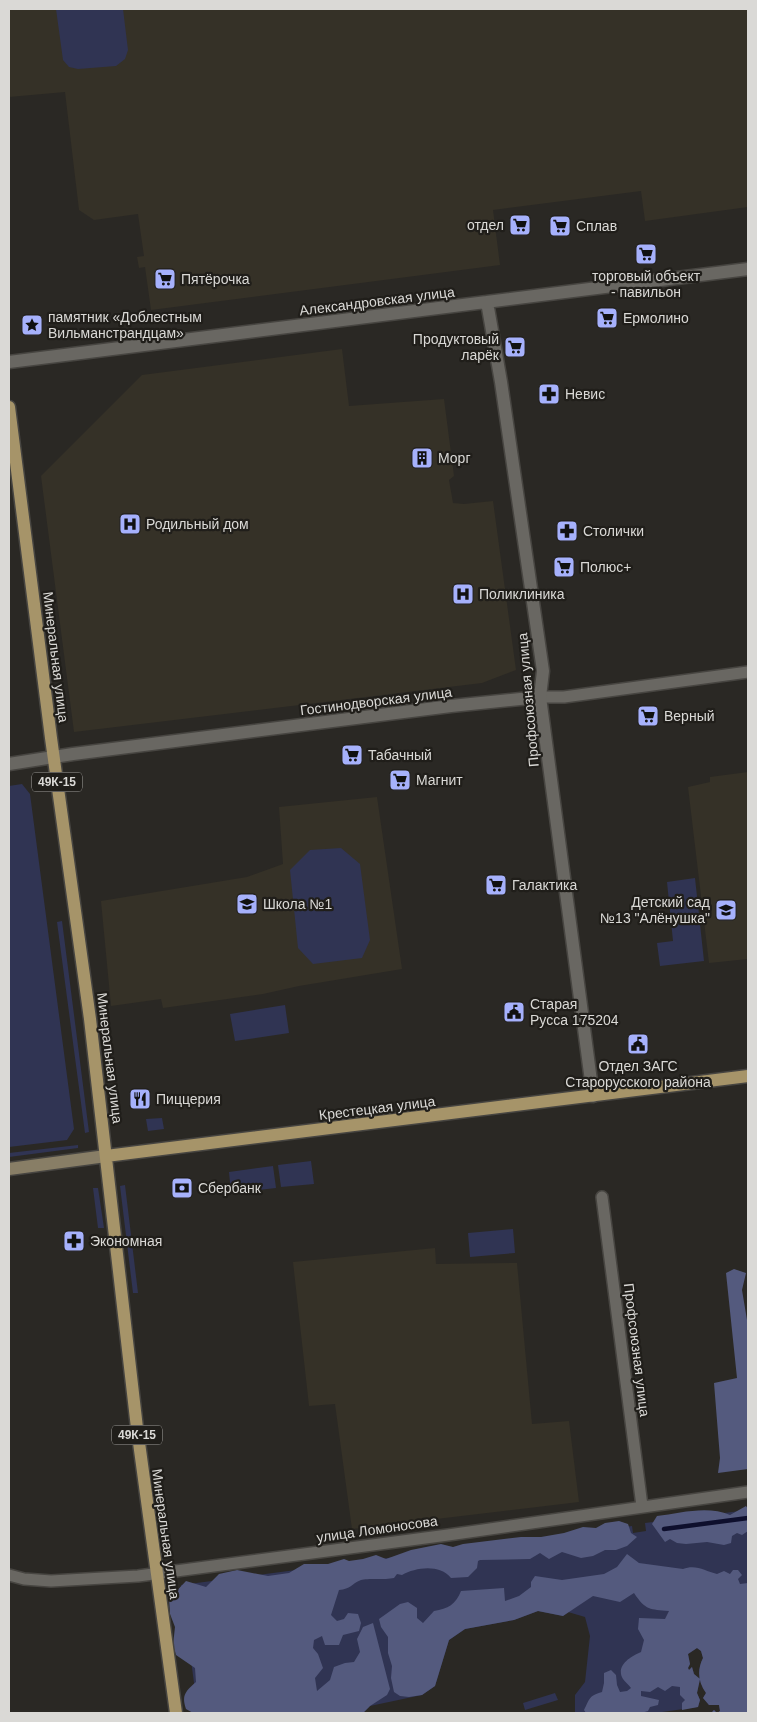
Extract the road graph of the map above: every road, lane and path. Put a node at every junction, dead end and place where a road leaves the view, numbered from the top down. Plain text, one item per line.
1 (748, 269) edge
2 (487, 302) junction
3 (9, 362) edge
4 (9, 407) edge
5 (748, 672) edge
6 (540, 697) junction
7 (54, 758) junction
8 (9, 764) edge
9 (748, 1076) edge
10 (593, 1096) junction
11 (106, 1156) junction
12 (9, 1169) edge
13 (602, 1197) dead end
14 (748, 1492) edge
15 (642, 1506) junction
16 (157, 1574) junction
17 (9, 1575) edge
18 (176, 1713) edge

1 - 2 street, Александровская улица
2 - 3 street, Александровская улица
2 - 6 street, Профсоюзная улица
4 - 7 main road, Минеральная улица / 49К-15
5 - 6 street, Гостинодворская улица
6 - 7 street, Гостинодворская улица
6 - 10 street, Профсоюзная улица
7 - 8 street, Гостинодворская улица
7 - 11 main road, Минеральная улица / 49К-15
9 - 10 main road, Крестецкая улица
10 - 11 main road, Крестецкая улица
11 - 12 main road, Крестецкая улица
11 - 16 main road, Минеральная улица / 49К-15
13 - 15 street, Профсоюзная улица
14 - 15 street, улица Ломоносова
15 - 16 street, улица Ломоносова
16 - 17 street, улица Ломоносова
16 - 18 main road, Минеральная улица / 49К-15

